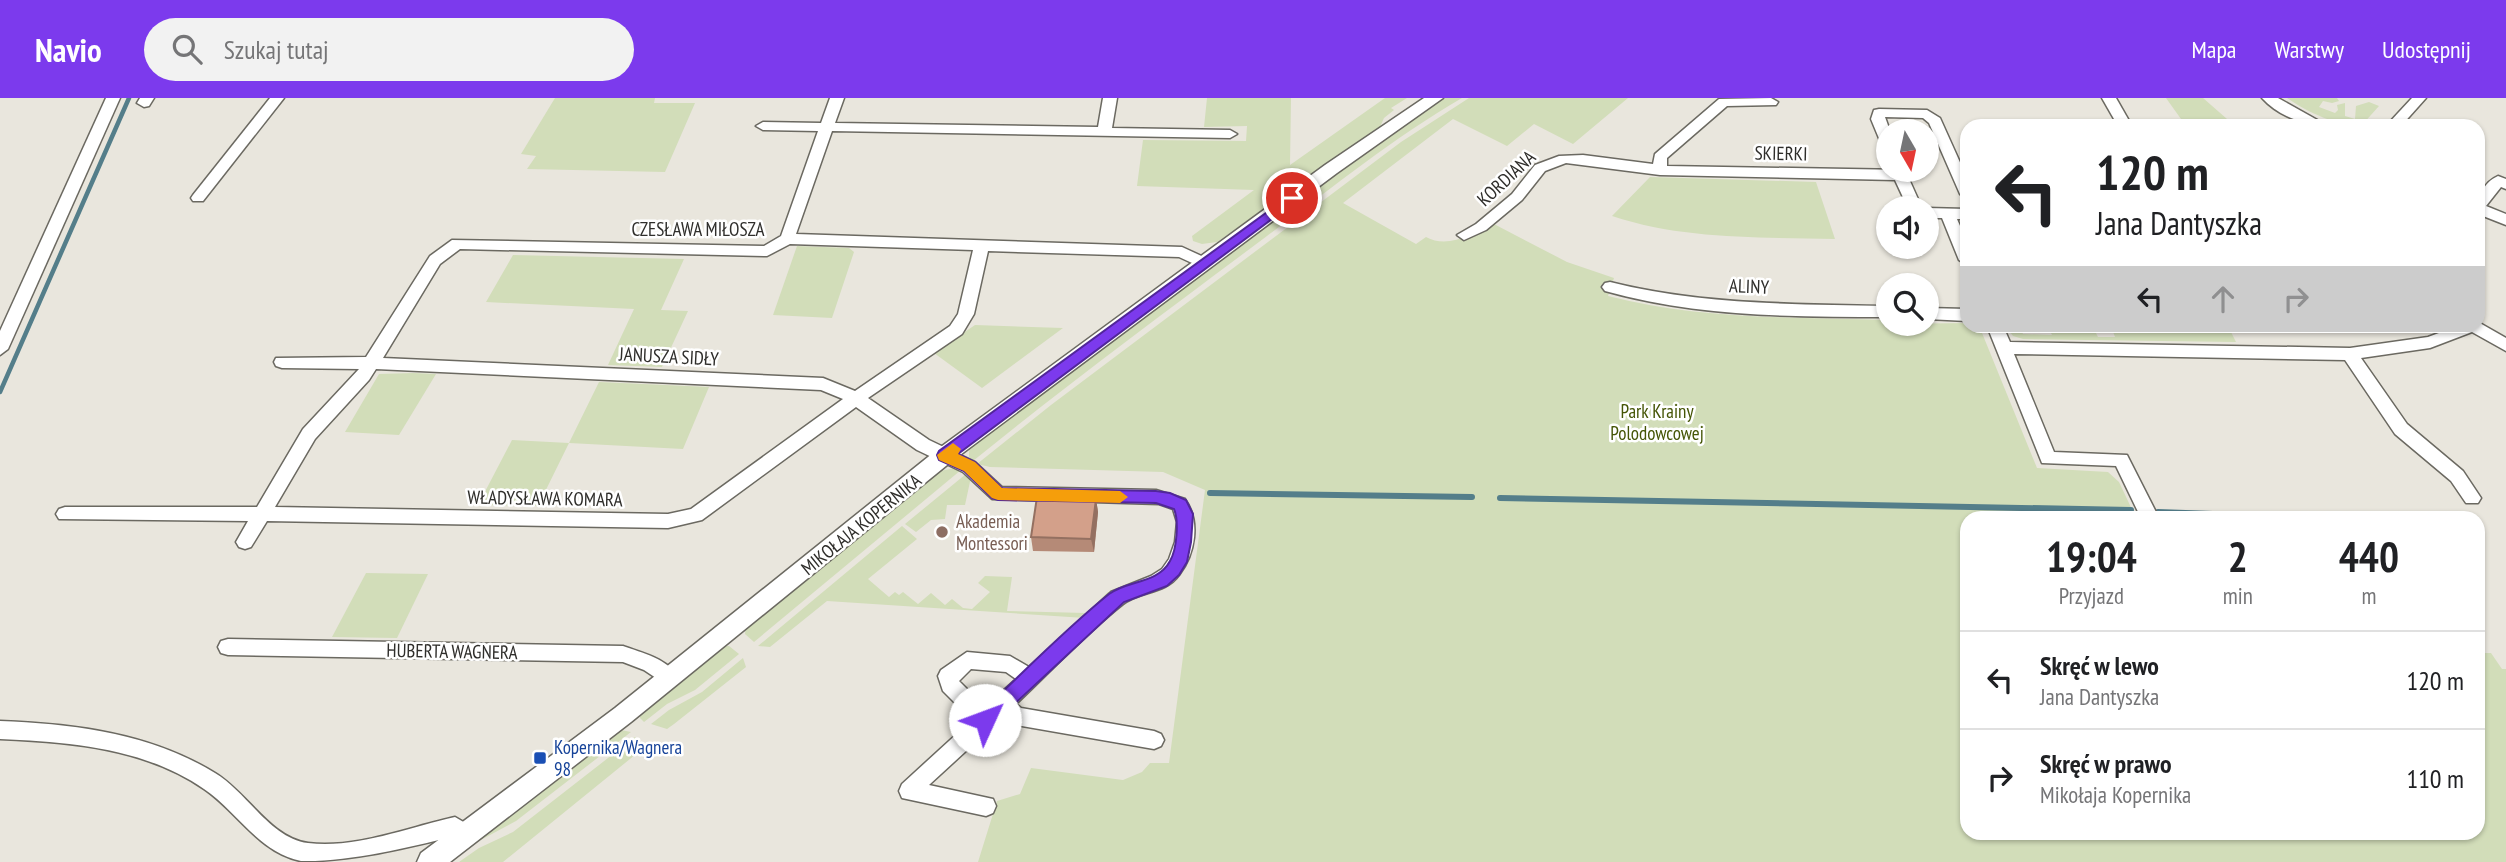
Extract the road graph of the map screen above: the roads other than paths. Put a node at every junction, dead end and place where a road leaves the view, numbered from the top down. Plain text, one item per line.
1 (113, 98) edge
2 (277, 98) edge
3 (837, 98) edge
4 (1110, 98) edge
5 (1435, 98) edge
6 (2109, 98) edge
7 (2269, 98) edge
8 (2419, 98) edge
9 (1771, 102) dead end
10 (1900, 105) edge
11 (1878, 119) edge
12 (2121, 119) edge
13 (2306, 119) edge
14 (2400, 119) edge
15 (763, 126) dead end
16 (827, 127) junction
17 (1104, 132) junction
18 (1230, 134) dead end
19 (1660, 170) junction
20 (1876, 173) edge
21 (1960, 178) edge
22 (2506, 184) edge
23 (2485, 195) edge
24 (198, 198) dead end
25 (2485, 204) edge
26 (1939, 213) edge
27 (1947, 213) junction
28 (1960, 214) edge
29 (2506, 220) edge
30 (1464, 235) dead end
31 (787, 239) junction
32 (1960, 244) edge
33 (982, 246) junction
34 (1203, 263) junction
35 (1610, 288) dead end
36 (1876, 311) edge
37 (1939, 314) edge
38 (1960, 315) edge
39 (1998, 333) edge
40 (2455, 333) edge
41 (2485, 333) edge
42 (2506, 345) edge
43 (2005, 348) junction
44 (0, 349) edge
45 (2350, 354) junction
46 (282, 362) dead end
47 (372, 363) junction
48 (856, 398) junction
49 (945, 455) junction
50 (2472, 498) dead end
51 (2146, 511) edge
52 (65, 513) dead end
53 (261, 514) junction
54 (245, 542) dead end
55 (228, 647) dead end
56 (668, 678) junction
57 (1029, 678) junction
58 (1002, 704) junction
59 (985, 720) junction
60 (0, 730) edge
61 (1154, 740) dead end
62 (986, 806) dead end
63 (466, 834) junction
64 (430, 862) edge

1 - 44 street
2 - 24 street
3 - 16 street, CZESŁAWA MIŁOSZA
4 - 17 street
5 - 34 street, MIKOŁAJA KOPERNIKA
6 - 12 street
7 - 13 street
8 - 14 street
9 - 19 street
10 - 11 street
10 - 21 street
15 - 16 street
16 - 17 street
16 - 31 street, CZESŁAWA MIŁOSZA
17 - 18 street
19 - 20 street, SKIERKI
19 - 30 street, KORDIANA
22 - 23 street
25 - 29 street
26 - 27 street
27 - 28 street
27 - 32 street
31 - 33 street
31 - 47 street, CZESŁAWA MIŁOSZA
33 - 34 street
33 - 48 street, WŁADYSŁAWA KOMARA
34 - 49 street, MIKOŁAJA KOPERNIKA
35 - 36 street, ALINY
37 - 38 street
39 - 43 street
40 - 45 street
41 - 42 street
43 - 45 street
43 - 51 street
45 - 50 street
46 - 47 street, JANUSZA SIDŁY
47 - 48 street, JANUSZA SIDŁY
47 - 53 street
48 - 49 street, JANUSZA SIDŁY
48 - 53 street, WŁADYSŁAWA KOMARA
49 - 56 street, MIKOŁAJA KOPERNIKA
49 - 57 street, JANUSZA SIDŁY
52 - 53 street, WŁADYSŁAWA KOMARA
53 - 54 street
55 - 56 street, HUBERTA WAGNERA
56 - 63 street, MIKOŁAJA KOPERNIKA
57 - 58 street
57 - 59 street
58 - 59 street
58 - 61 street
59 - 62 street
60 - 63 street
63 - 64 street, MIKOŁAJA KOPERNIKA

